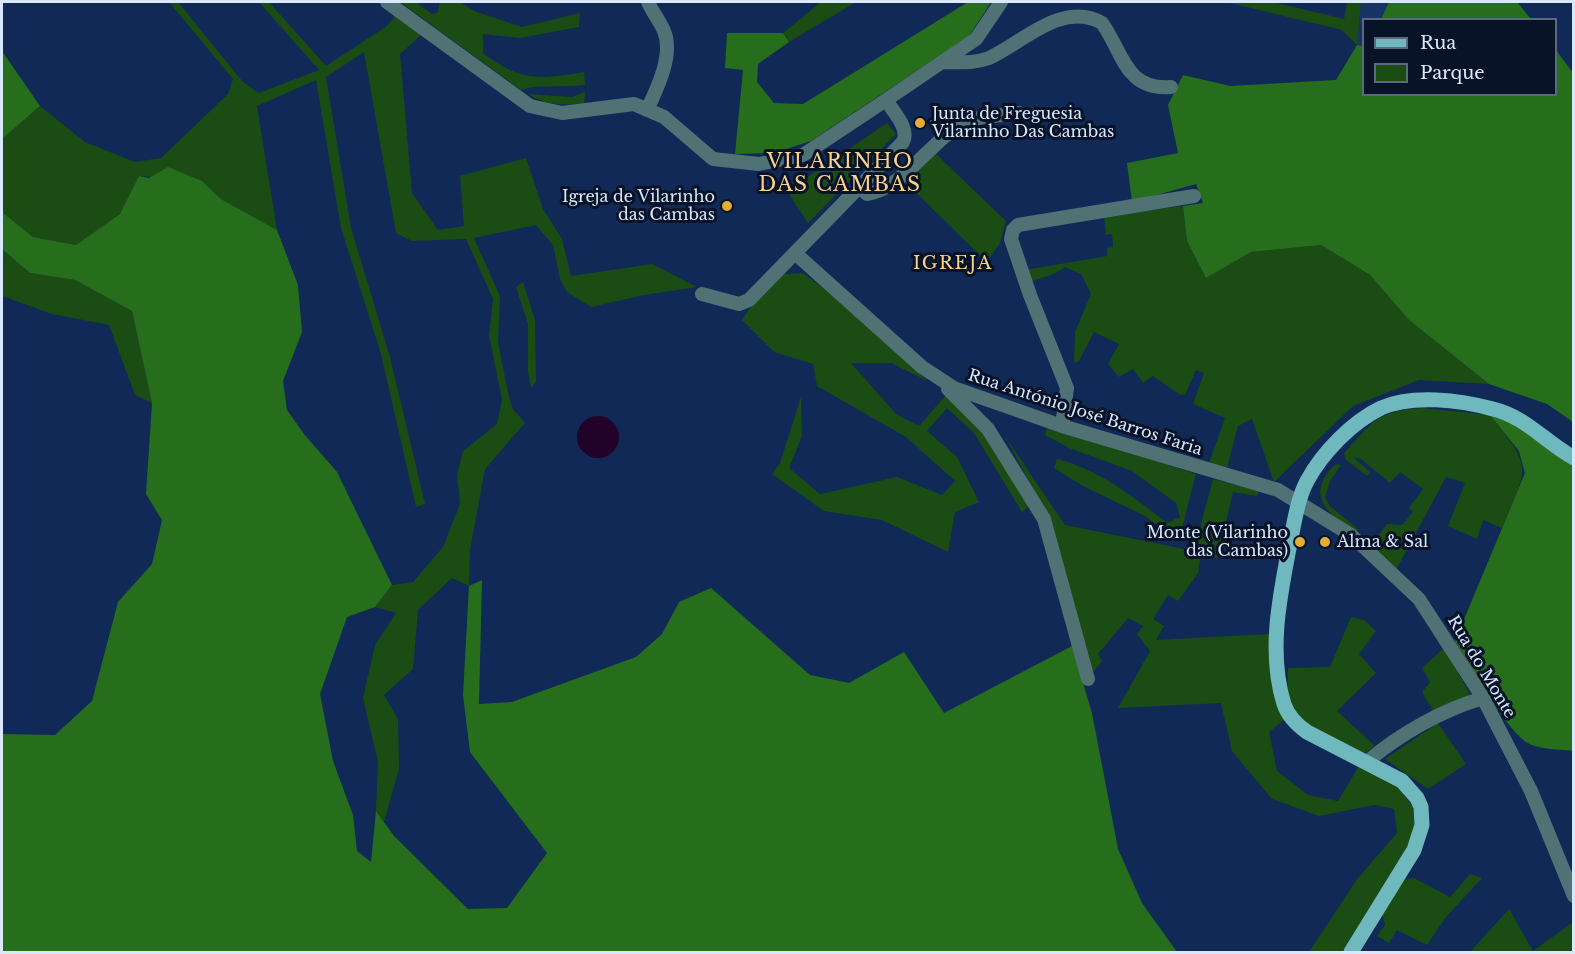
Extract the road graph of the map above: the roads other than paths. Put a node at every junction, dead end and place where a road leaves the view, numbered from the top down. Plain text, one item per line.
1 (387, 2) edge
2 (648, 2) edge
3 (1001, 2) edge
4 (943, 62) junction
5 (1171, 87) dead end
6 (886, 100) junction
7 (648, 110) junction
8 (1019, 113) dead end
9 (860, 187) junction
10 (1194, 196) dead end
11 (796, 254) junction
12 (702, 294) dead end
13 (938, 379) junction
14 (1062, 426) junction
15 (1574, 458) edge
16 (1299, 503) junction
17 (1088, 679) dead end
18 (1483, 698) junction
19 (1368, 761) junction
20 (1574, 896) edge
21 (1351, 952) edge

1 - 7 street
2 - 7 street
3 - 4 street
4 - 5 street
4 - 6 street
6 - 7 street
6 - 9 street
8 - 9 street
9 - 11 street
10 - 14 street
11 - 12 street
11 - 13 street, Rua António José Barros Faria
13 - 14 street, Rua António José Barros Faria
13 - 17 street
14 - 16 street, Rua António José Barros Faria
15 - 16 main road
16 - 18 street, Rua do Monte
16 - 19 main road
18 - 19 street
18 - 20 street, Rua do Monte
19 - 21 main road

